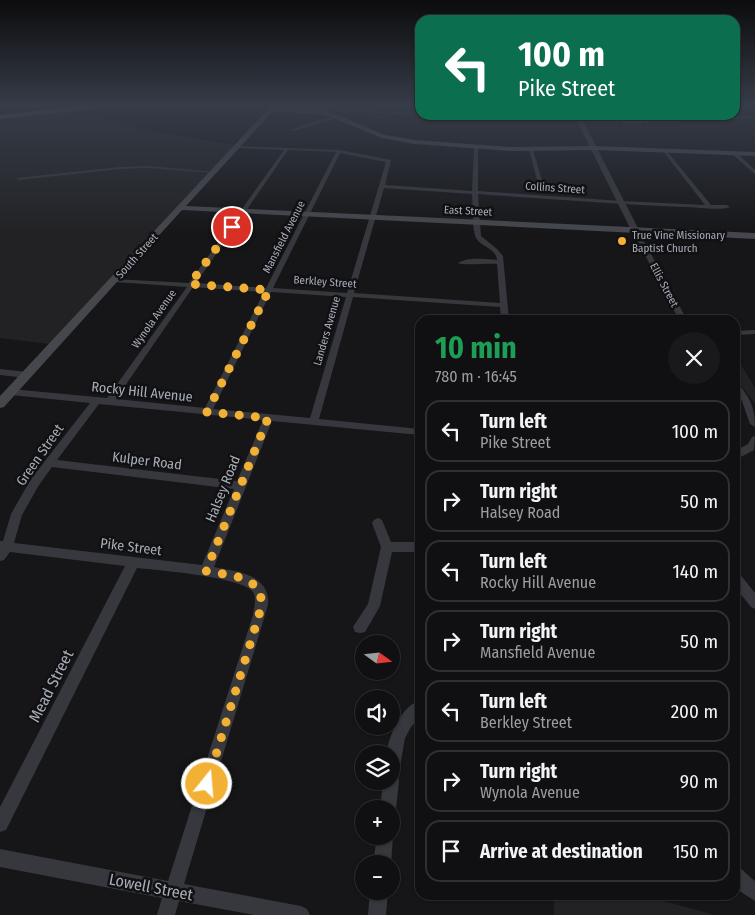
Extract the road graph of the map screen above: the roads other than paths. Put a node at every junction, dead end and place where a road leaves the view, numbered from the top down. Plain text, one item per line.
1 (287, 148) edge
2 (592, 148) edge
3 (235, 149) edge
4 (299, 149) edge
5 (476, 149) edge
6 (507, 149) edge
7 (571, 149) edge
8 (618, 149) edge
9 (531, 150) junction
10 (665, 150) junction
11 (339, 151) junction
12 (734, 153) junction
13 (755, 154) edge
14 (214, 172) junction
15 (755, 173) edge
16 (19, 178) dead end
17 (540, 180) dead end
18 (382, 186) junction
19 (475, 192) junction
20 (621, 203) junction
21 (710, 206) junction
22 (727, 207) dead end
23 (180, 208) junction
24 (243, 211) junction
25 (307, 214) junction
26 (373, 218) junction
27 (477, 222) junction
28 (635, 230) junction
29 (755, 236) edge
30 (500, 262) junction
31 (461, 263) dead end
32 (115, 280) junction
33 (190, 284) junction
34 (269, 290) junction
35 (349, 295) junction
36 (503, 306) junction
37 (504, 315) edge
38 (680, 315) edge
39 (755, 332) edge
40 (740, 333) edge
41 (0, 372) edge
42 (27, 375) junction
43 (11, 392) junction
44 (740, 392) edge
45 (96, 401) junction
46 (108, 402) junction
47 (0, 404) edge
48 (207, 412) junction
49 (268, 418) junction
50 (313, 422) junction
51 (755, 424) edge
52 (415, 432) edge
53 (755, 440) edge
54 (740, 453) edge
55 (50, 463) junction
56 (240, 486) junction
57 (378, 523) dead end
58 (387, 547) junction
59 (415, 548) edge
60 (2, 550) edge
61 (134, 563) junction
62 (206, 571) junction
63 (740, 584) edge
64 (755, 603) edge
65 (360, 627) dead end
66 (415, 711) edge
67 (395, 745) edge
68 (0, 824) edge
69 (0, 858) edge
70 (740, 881) edge
71 (173, 891) junction
72 (755, 892) edge
73 (378, 900) edge
74 (166, 915) edge
75 (302, 915) edge
76 (377, 915) edge

1 - 24 street, Wynola Avenue
2 - 20 street, Ellis Street
3 - 14 main road, South Street
4 - 11 street
5 - 19 street
6 - 9 main road
7 - 9 main road
8 - 10 main road
9 - 17 street
10 - 12 main road
10 - 21 street
11 - 18 street, Landers Avenue
11 - 25 street, Mansfield Avenue
12 - 13 main road
12 - 15 street
14 - 16 street
14 - 23 main road, South Street
18 - 19 street, Collins Street
18 - 26 street, Landers Avenue
19 - 20 street, Collins Street
19 - 27 street
20 - 21 street, Collins Street
20 - 28 street, Ellis Street
21 - 22 street, Collins Street
23 - 24 main road, East Street
23 - 32 main road, South Street
24 - 25 main road, East Street
24 - 33 street, Wynola Avenue
25 - 26 main road, East Street
25 - 34 street, Mansfield Avenue
26 - 27 main road, East Street
26 - 35 street, Landers Avenue
27 - 28 main road, East Street
27 - 30 street
28 - 29 main road, East Street
28 - 38 street, Ellis Street
30 - 31 street
30 - 36 street
32 - 33 street, Berkley Street
32 - 42 main road, South Street
33 - 34 street, Berkley Street
33 - 46 street, Wynola Avenue
34 - 35 street, Berkley Street
34 - 48 street, Mansfield Avenue
35 - 36 street, Berkley Street
35 - 50 street, Landers Avenue
36 - 37 street
39 - 40 street
41 - 42 street
42 - 43 main road, South Street
43 - 45 street, Rocky Hill Avenue
43 - 47 main road, South Street
44 - 51 street
45 - 46 street, Rocky Hill Avenue
45 - 55 street, Green Street
46 - 48 street, Rocky Hill Avenue
48 - 49 street, Rocky Hill Avenue
49 - 50 street, Rocky Hill Avenue
49 - 56 street, Halsey Road
50 - 52 street, Rocky Hill Avenue
53 - 54 street
55 - 56 street, Kulper Road
55 - 60 street, Green Street
56 - 62 street, Halsey Road
57 - 58 street
58 - 59 street
58 - 65 street
60 - 61 street, Pike Street
61 - 62 street, Pike Street
61 - 68 street, Mead Street
62 - 71 street, Pike Street
63 - 64 street
66 - 67 street
69 - 71 street, Lowell Street
70 - 72 street
71 - 74 street
71 - 75 street, Lowell Street
73 - 76 street

